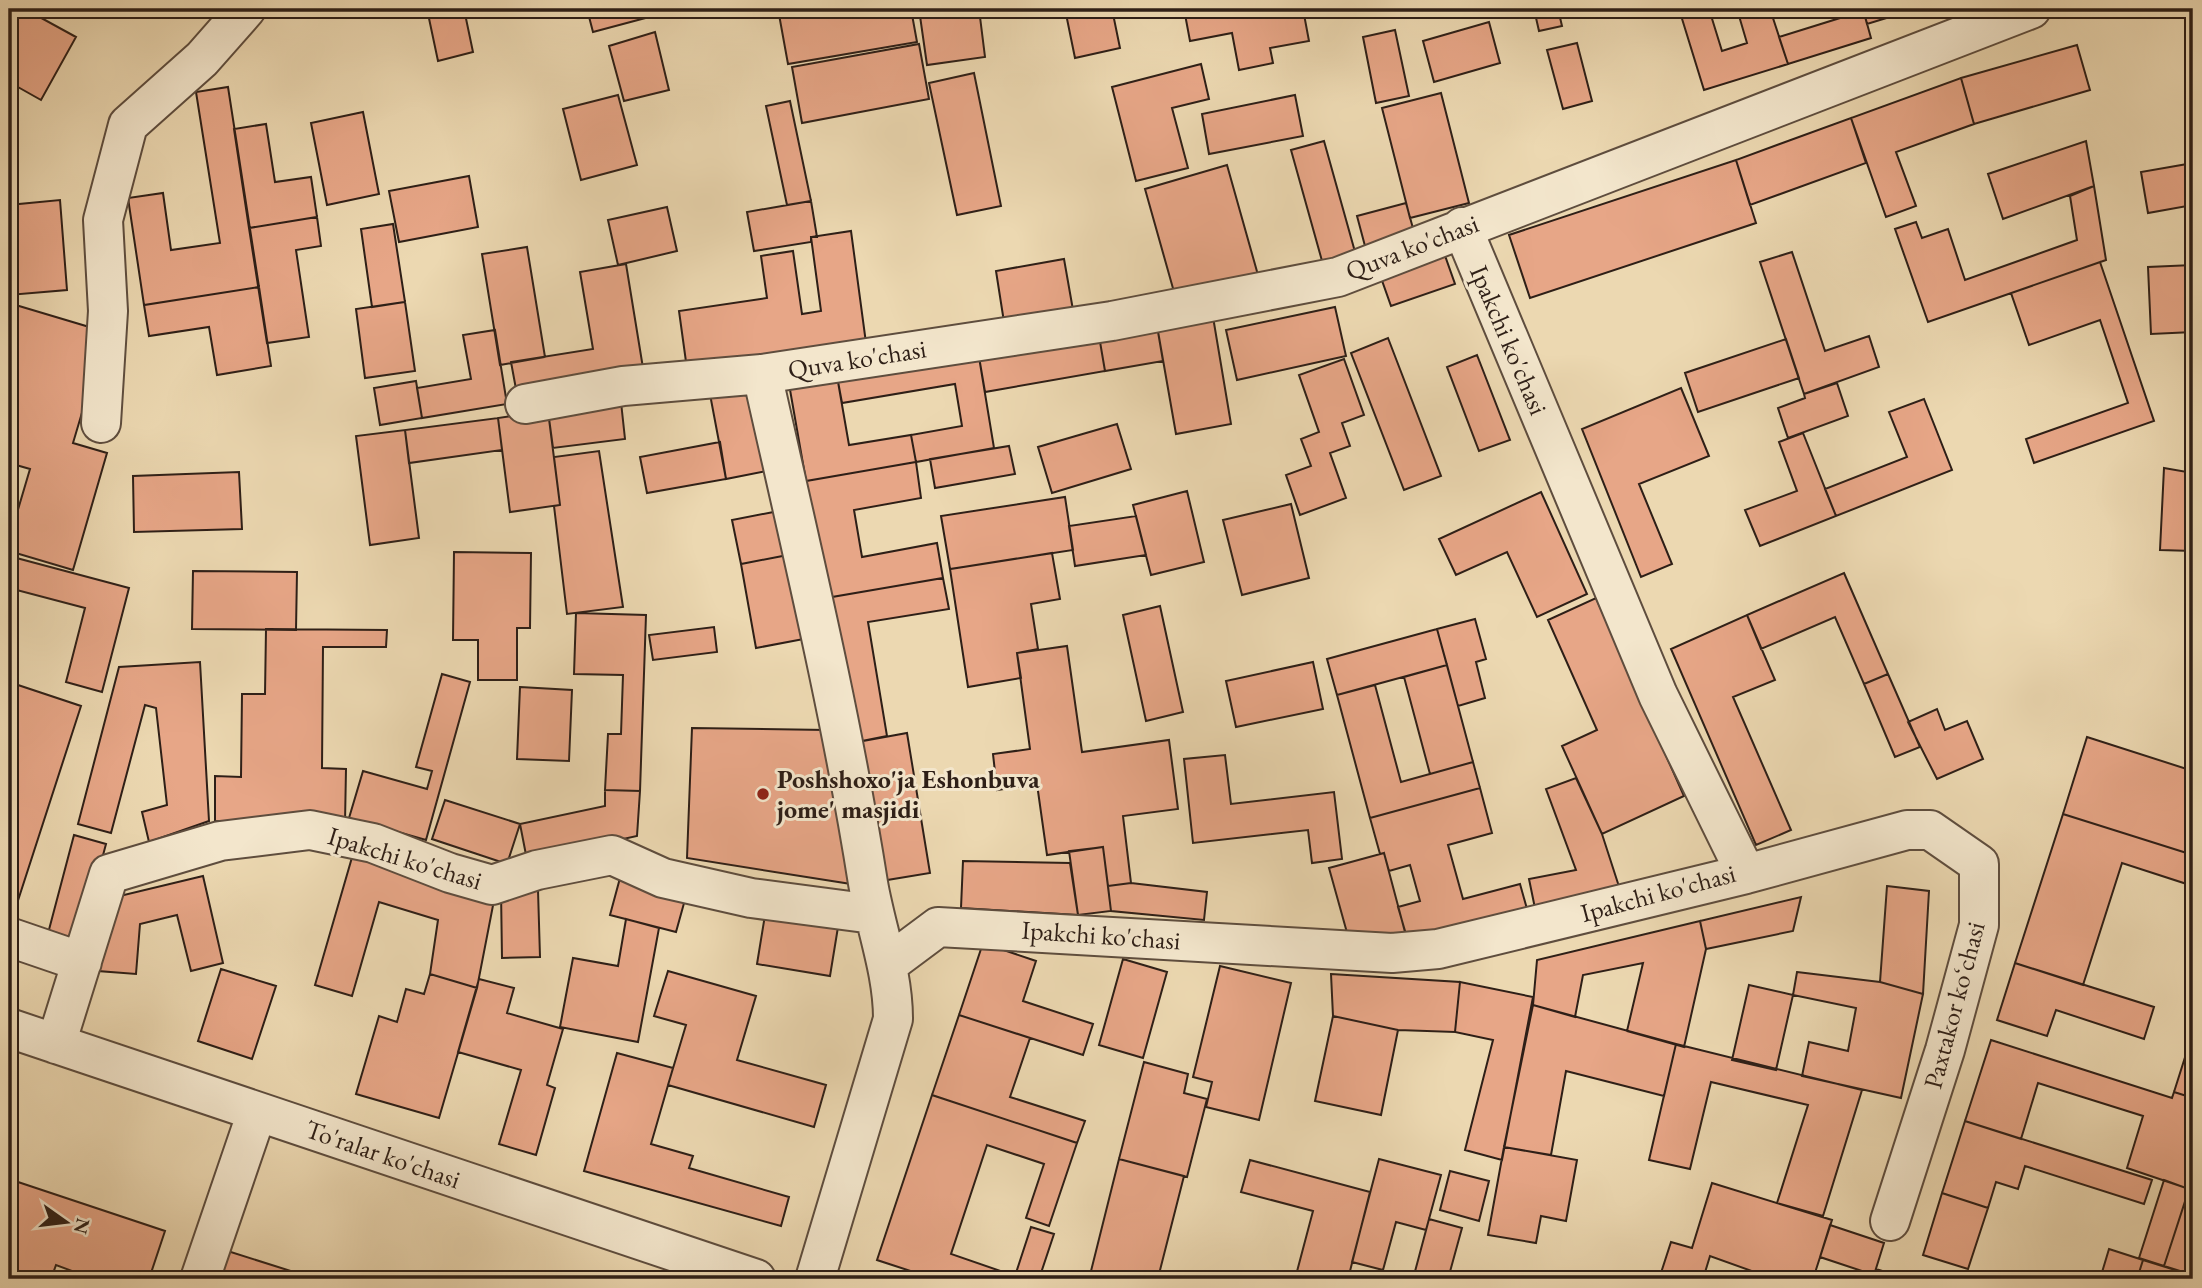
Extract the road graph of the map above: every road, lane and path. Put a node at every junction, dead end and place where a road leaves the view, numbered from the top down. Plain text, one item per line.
1 (246, 9) edge
2 (2031, 9) edge
3 (1461, 227) junction
4 (762, 374) junction
5 (526, 404) dead end
6 (101, 423) dead end
7 (1746, 874) junction
8 (873, 914) junction
9 (9, 937) edge
10 (82, 961) junction
11 (887, 965) junction
12 (9, 1028) edge
13 (56, 1044) junction
14 (257, 1112) junction
15 (1890, 1221) dead end
16 (748, 1278) edge
17 (200, 1279) edge
18 (815, 1279) edge

1 - 6 street
2 - 3 street, Quva ko'chasi
3 - 4 street, Quva ko'chasi
3 - 7 street, Ipakchi ko'chasi
4 - 5 street, Quva ko'chasi
4 - 8 street
7 - 11 street, Ipakchi ko'chasi
7 - 15 street, Paxtakor koʻchasi
8 - 10 street, Ipakchi ko'chasi
8 - 11 street
9 - 10 street
10 - 13 street, Ipakchi ko'chasi
11 - 18 street
12 - 13 street, To'ralar ko'chasi
13 - 14 street, To'ralar ko'chasi
14 - 16 street, To'ralar ko'chasi
14 - 17 street

